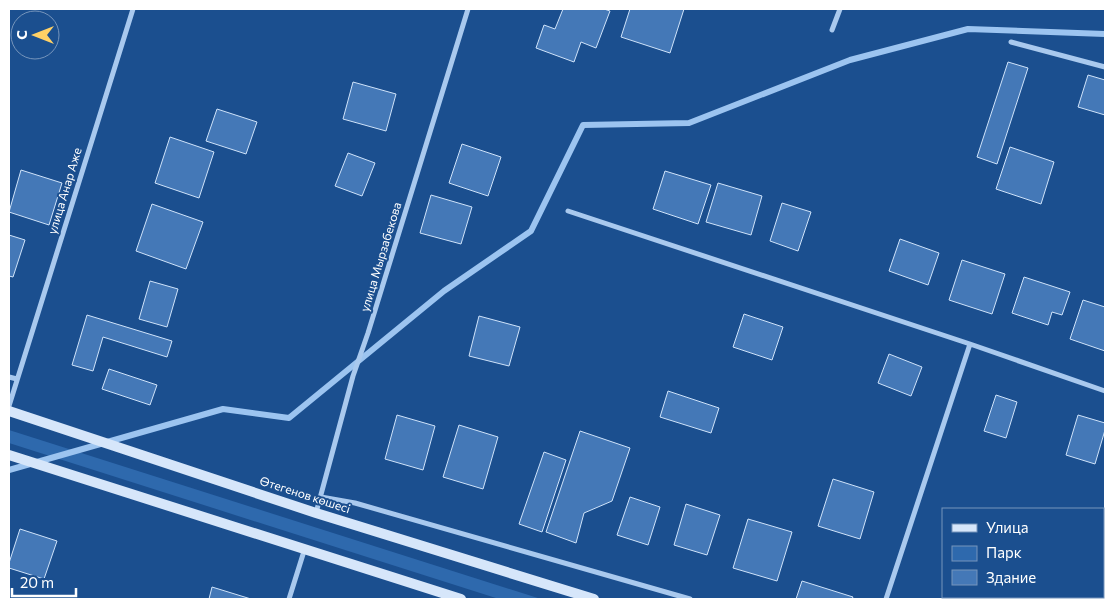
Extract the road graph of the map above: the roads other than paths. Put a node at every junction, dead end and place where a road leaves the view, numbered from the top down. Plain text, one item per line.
1 (133, 9) edge
2 (468, 9) edge
3 (840, 9) edge
4 (832, 30) dead end
5 (1011, 42) dead end
6 (1105, 67) edge
7 (568, 211) dead end
8 (970, 344) junction
9 (9, 377) edge
10 (17, 379) junction
11 (1105, 392) edge
12 (9, 406) edge
13 (9, 411) edge
14 (9, 455) edge
15 (321, 497) junction
16 (316, 513) junction
17 (305, 548) junction
18 (289, 599) edge
19 (462, 599) edge
20 (594, 599) edge
21 (690, 599) edge
22 (886, 599) edge

1 - 10 street, улица Анар Аже
2 - 15 street, улица Мырзабекова
3 - 4 street
5 - 6 street
7 - 8 street
8 - 11 street
8 - 22 street
9 - 10 street
10 - 12 street, улица Анар Аже
13 - 16 main road, Өтегенов көшесі
14 - 17 main road
15 - 16 street, улица Мырзабекова
15 - 21 street
16 - 20 main road, Өтегенов көшесі
17 - 18 street
17 - 19 main road

